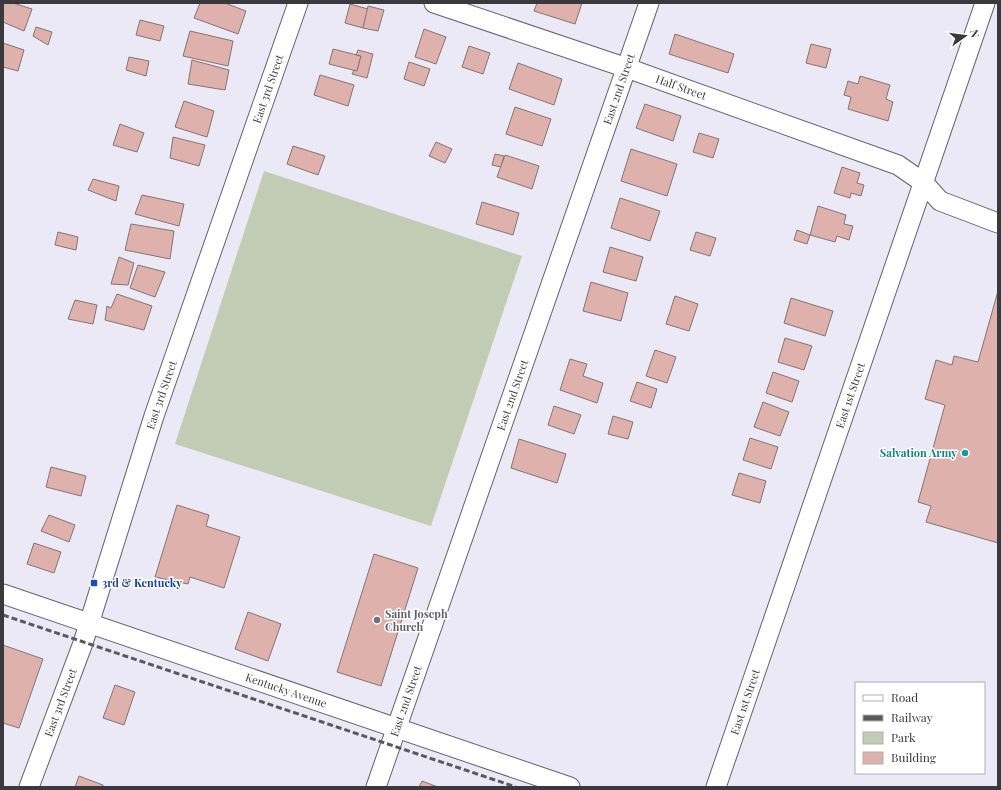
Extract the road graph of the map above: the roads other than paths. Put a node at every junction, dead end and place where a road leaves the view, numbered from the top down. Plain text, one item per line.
1 (298, 3) edge
2 (434, 3) edge
3 (649, 3) edge
4 (985, 3) edge
5 (627, 68) junction
6 (924, 183) junction
7 (998, 223) edge
8 (3, 594) edge
9 (88, 624) junction
10 (395, 729) junction
11 (29, 787) edge
12 (376, 787) edge
13 (570, 787) edge
14 (716, 787) edge

1 - 9 street, East 3rd Street
2 - 5 street, Half Street
3 - 5 street, East 2nd Street
4 - 6 street, East 1st Street
5 - 6 street, Half Street
5 - 10 street, East 2nd Street
6 - 7 street, Half Street
6 - 14 street, East 1st Street
8 - 9 street, Kentucky Avenue
9 - 10 street, Kentucky Avenue
9 - 11 street, East 3rd Street
10 - 12 street, East 2nd Street
10 - 13 street, Kentucky Avenue

